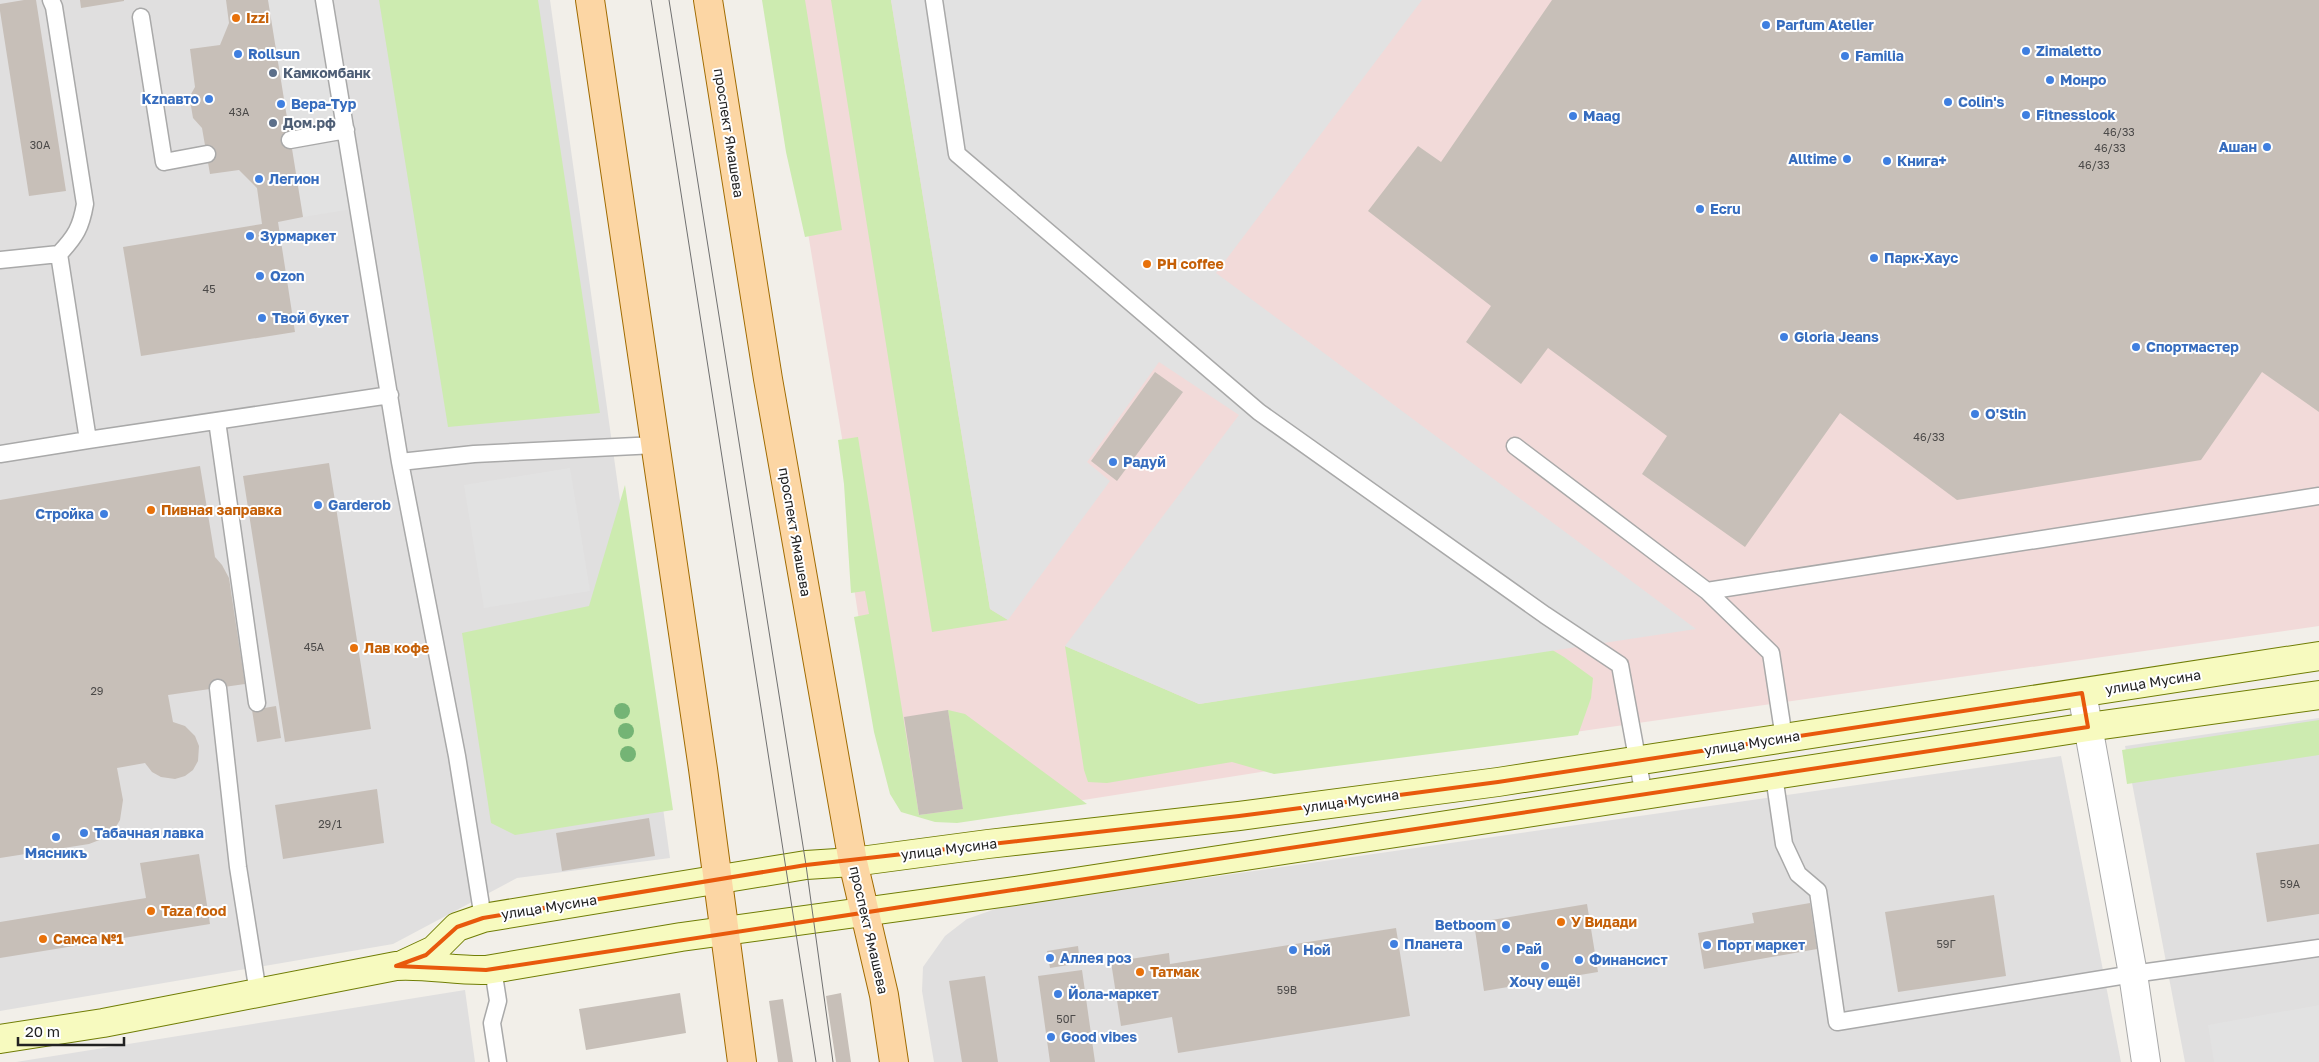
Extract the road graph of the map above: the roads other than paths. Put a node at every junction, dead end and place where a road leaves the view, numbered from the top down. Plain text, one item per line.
1 (51, 0) edge
2 (324, 0) edge
3 (590, 0) edge
4 (708, 0) edge
5 (934, 0) edge
6 (141, 17) dead end
7 (346, 130) junction
8 (290, 140) dead end
9 (207, 154) dead end
10 (59, 254) junction
11 (0, 260) edge
12 (390, 395) junction
13 (216, 421) junction
14 (88, 440) junction
15 (656, 444) junction
16 (1515, 446) dead end
17 (0, 454) edge
18 (400, 462) junction
19 (2319, 496) edge
20 (1707, 591) junction
21 (2319, 656) edge
22 (218, 688) dead end
23 (2082, 694) junction
24 (2319, 694) edge
25 (257, 703) dead end
26 (2088, 727) junction
27 (1784, 738) junction
28 (1638, 760) junction
29 (1774, 776) junction
30 (1644, 796) junction
31 (854, 862) junction
32 (718, 880) junction
33 (864, 912) junction
34 (484, 918) junction
35 (724, 931) junction
36 (2319, 948) edge
37 (396, 966) junction
38 (493, 968) junction
39 (2133, 974) junction
40 (258, 993) junction
41 (0, 1039) edge
42 (498, 1062) edge
43 (742, 1062) edge
44 (894, 1062) edge
45 (2146, 1062) edge

1 - 10 lane
2 - 7 lane
3 - 15 main road
4 - 31 main road, проспект Ямашева
5 - 28 lane
6 - 9 lane
7 - 8 lane
7 - 12 lane
10 - 11 lane
10 - 14 lane
12 - 13 lane
12 - 18 lane
13 - 14 lane
13 - 25 lane
14 - 17 lane
15 - 18 lane
15 - 32 main road
16 - 20 lane
18 - 34 lane
19 - 20 lane
20 - 27 lane
21 - 23 street, улица Мусина
22 - 40 lane
23 - 26 street
23 - 27 street, улица Мусина
24 - 26 street, улица Мусина
26 - 29 street, улица Мусина
26 - 39 street
27 - 28 street, улица Мусина
28 - 30 lane
28 - 31 street, улица Мусина
29 - 30 street, улица Мусина
29 - 39 lane
30 - 33 street, улица Мусина
31 - 32 street, улица Мусина
31 - 33 main road, проспект Ямашева
32 - 34 street, улица Мусина
32 - 35 main road
33 - 35 street, улица Мусина
33 - 44 main road, проспект Ямашева
34 - 37 street, улица Мусина
35 - 38 street, улица Мусина
35 - 43 main road
36 - 39 lane
37 - 38 street, улица Мусина
37 - 40 street, улица Мусина
38 - 42 lane
39 - 45 street
40 - 41 street, улица Мусина

